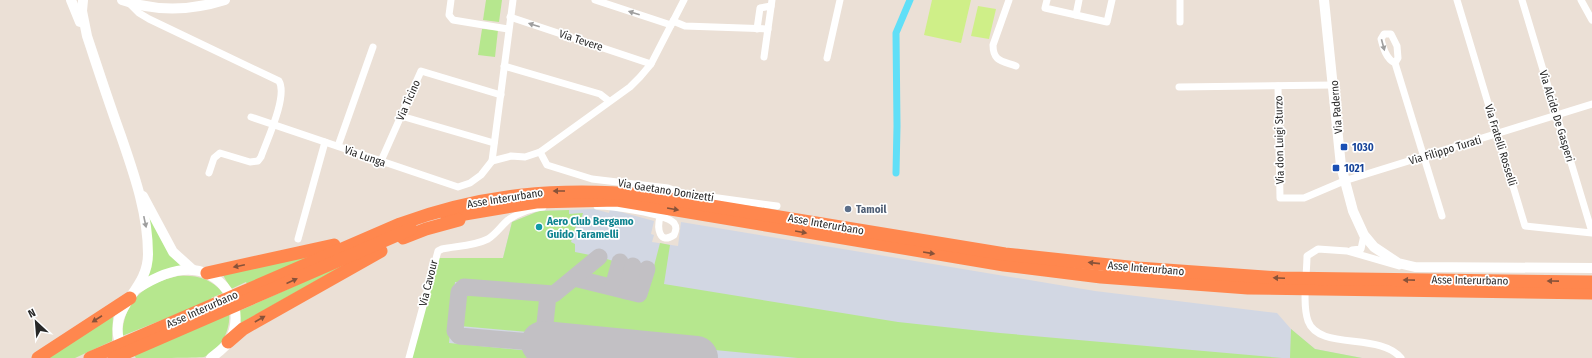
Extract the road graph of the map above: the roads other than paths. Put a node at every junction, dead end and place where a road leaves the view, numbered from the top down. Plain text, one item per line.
1 (72, 0) edge
2 (83, 0) edge
3 (224, 0) edge
4 (451, 0) edge
5 (513, 0) edge
6 (595, 0) edge
7 (684, 0) edge
8 (840, 0) edge
9 (1009, 0) edge
10 (1047, 0) edge
11 (1079, 0) edge
12 (1112, 0) edge
13 (1180, 0) edge
14 (1324, 0) edge
15 (1457, 0) edge
16 (1522, 0) edge
17 (1581, 0) edge
18 (125, 1) edge
19 (771, 3) edge
20 (145, 8) edge
21 (1076, 15) junction
22 (510, 17) junction
23 (1592, 20) edge
24 (1180, 22) dead end
25 (672, 23) junction
26 (508, 29) junction
27 (757, 29) junction
28 (768, 29) junction
29 (87, 36) junction
30 (373, 47) dead end
31 (764, 57) dead end
32 (827, 58) dead end
33 (1395, 63) dead end
34 (651, 64) junction
35 (504, 66) junction
36 (1016, 66) dead end
37 (1334, 85) junction
38 (1278, 86) junction
39 (1179, 87) dead end
40 (501, 95) junction
41 (609, 101) junction
42 (1592, 104) edge
43 (1557, 115) junction
44 (401, 116) junction
45 (251, 117) dead end
46 (273, 124) junction
47 (1498, 134) junction
48 (325, 142) junction
49 (494, 143) junction
50 (338, 146) junction
51 (540, 152) junction
52 (1424, 156) junction
53 (381, 161) junction
54 (492, 161) junction
55 (209, 174) dead end
56 (1344, 181) junction
57 (137, 184) junction
58 (513, 205) junction
59 (777, 206) dead end
60 (1442, 216) dead end
61 (660, 217) dead end
62 (1592, 232) edge
63 (1364, 235) junction
64 (298, 239) dead end
65 (359, 241) junction
66 (1361, 249) junction
67 (1347, 251) junction
68 (1377, 253) junction
69 (1592, 268) edge
70 (193, 270) junction
71 (207, 273) junction
72 (1592, 282) edge
73 (138, 288) junction
74 (254, 292) junction
75 (1592, 293) edge
76 (130, 298) junction
77 (228, 342) junction
78 (95, 356) edge
79 (38, 358) edge
80 (114, 358) edge
81 (128, 358) edge
82 (211, 358) edge
83 (409, 358) edge
84 (1401, 358) edge

1 - 29 main road
2 - 29 main road
3 - 20 main road
4 - 26 street
5 - 22 street
25 -> 6 street
7 - 25 street
8 - 32 street
9 - 36 street
10 - 21 street
11 - 21 street
12 - 21 street
13 - 24 street
14 - 37 main road, Via Paderno
15 - 47 street, Via Fratelli Rosselli
16 - 43 street, Via Alcide De Gasperi
17 - 23 street
18 - 20 main road
19 - 27 street
19 - 28 street
20 - 46 street
22 - 26 street
34 -> 22 street, Via Tevere
25 - 27 street
25 - 34 street
26 - 35 street
27 - 28 street
28 - 31 street
29 - 57 main road
30 - 50 street
33 - 52 street
34 - 41 street
35 - 40 street
35 - 41 street
37 - 38 street
37 - 56 main road, Via Paderno
38 - 39 street
38 - 56 street, Via don Luigi Sturzo
40 - 44 street, Via Ticino
40 - 49 street
41 - 51 street
42 - 43 street, Via Filippo Turati
43 - 47 street, Via Filippo Turati
43 - 62 street, Via Alcide De Gasperi
44 - 49 street
44 - 53 street, Via Ticino
45 - 46 street, Via Lunga
46 - 48 street, Via Lunga
46 - 55 street
47 - 52 street, Via Filippo Turati
47 - 62 street, Via Fratelli Rosselli
48 - 50 street, Via Lunga
48 - 64 street
49 - 54 street
50 - 53 street, Via Lunga
51 - 54 street
51 - 59 street, Via Gaetano Donizetti
52 - 56 street, Via Filippo Turati
52 - 60 street
53 - 54 street, Via Lunga
56 - 63 main road, Via Paderno
57 - 70 main road
57 -> 73 main road
74 -> 58 highway, Asse Interurbano
58 -> 75 highway, Asse Interurbano
77 -> 58 highway
61 - 83 street, Via Cavour
63 - 66 street
63 - 68 main road, Via Paderno
65 -> 71 highway
72 -> 65 highway, Asse Interurbano
65 - 74 highway, Asse Interurbano
66 - 67 street, Via Paderno
66 - 68 street, Via Paderno
67 - 68 street, Via Paderno
67 - 84 street, Via Paderno
68 - 69 main road, Via Paderno
70 - 71 main road
70 - 73 main road
71 - 77 main road
73 - 76 main road
74 - 78 highway, Asse Interurbano
74 - 80 highway, Asse Interurbano
76 -> 79 highway
76 - 81 main road
77 - 82 main road

